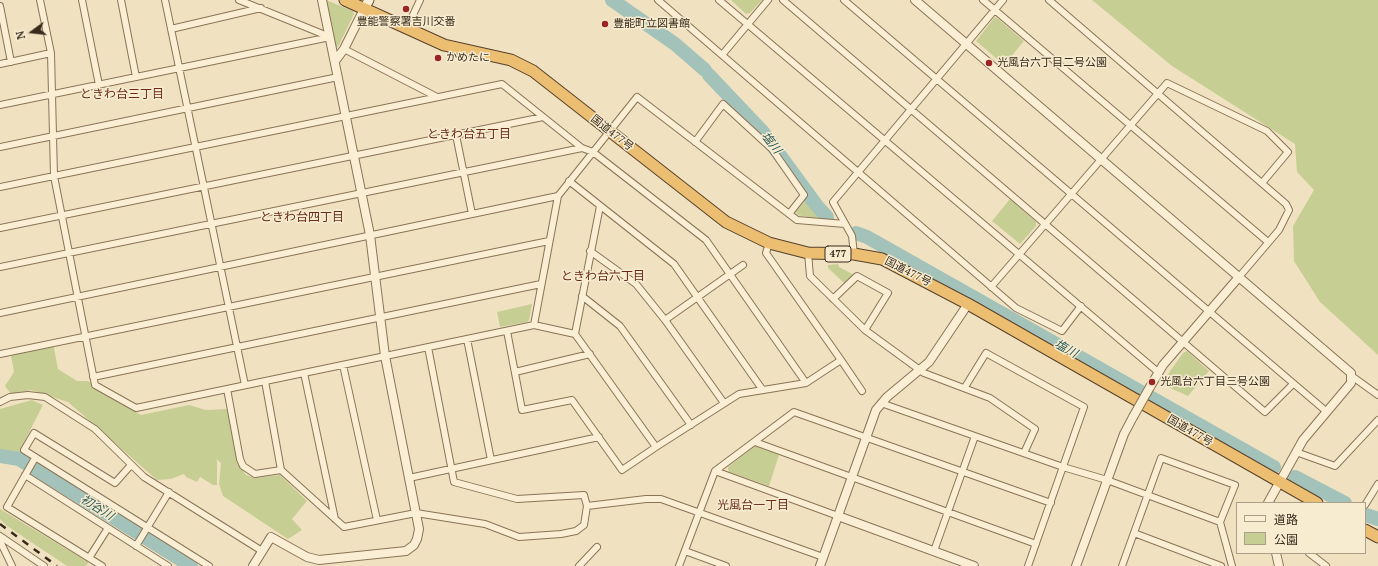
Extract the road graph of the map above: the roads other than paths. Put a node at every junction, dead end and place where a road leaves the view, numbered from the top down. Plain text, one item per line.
1 (40, 0) edge
2 (82, 0) edge
3 (122, 0) edge
4 (165, 0) edge
5 (239, 0) edge
6 (322, 0) edge
7 (345, 0) edge
8 (420, 0) edge
9 (658, 0) edge
10 (719, 0) edge
11 (768, 0) edge
12 (784, 0) edge
13 (844, 0) edge
14 (915, 0) edge
15 (983, 0) edge
16 (1003, 0) edge
17 (1049, 0) edge
18 (367, 5) edge
19 (0, 6) edge
20 (261, 8) junction
21 (995, 10) junction
22 (748, 24) junction
23 (407, 28) junction
24 (171, 29) junction
25 (330, 37) junction
26 (966, 44) junction
27 (344, 49) junction
28 (51, 53) junction
29 (722, 55) junction
30 (335, 61) junction
31 (11, 62) junction
32 (0, 64) edge
33 (179, 68) junction
34 (136, 77) junction
35 (338, 77) junction
36 (936, 79) junction
37 (99, 84) junction
38 (51, 94) junction
39 (1158, 94) junction
40 (437, 97) junction
41 (0, 105) edge
42 (187, 108) junction
43 (911, 109) junction
44 (346, 116) junction
45 (543, 117) junction
46 (1131, 125) junction
47 (610, 131) junction
48 (456, 135) junction
49 (53, 136) junction
50 (885, 140) junction
51 (695, 142) junction
52 (196, 147) junction
53 (0, 148) edge
54 (582, 148) junction
55 (593, 152) junction
56 (354, 156) junction
57 (1102, 159) junction
58 (858, 172) junction
59 (463, 173) junction
60 (54, 176) junction
61 (569, 181) junction
62 (1262, 183) junction
63 (204, 186) junction
64 (0, 187) edge
65 (362, 193) junction
66 (1071, 194) junction
67 (558, 196) junction
68 (600, 206) junction
69 (472, 214) junction
70 (789, 214) junction
71 (62, 215) junction
72 (212, 224) junction
73 (845, 224) junction
74 (1046, 224) junction
75 (0, 228) edge
76 (370, 235) junction
77 (549, 241) junction
78 (1268, 242) junction
79 (769, 243) junction
80 (590, 251) junction
81 (70, 253) junction
82 (808, 253) junction
83 (854, 254) junction
84 (1020, 254) junction
85 (743, 265) dead end
86 (0, 267) edge
87 (220, 267) junction
88 (730, 274) junction
89 (375, 277) junction
90 (1239, 277) junction
91 (541, 284) junction
92 (991, 287) junction
93 (582, 296) junction
94 (77, 297) junction
95 (697, 297) junction
96 (833, 299) junction
97 (968, 304) junction
98 (1081, 306) junction
99 (229, 307) junction
100 (1209, 311) junction
101 (0, 313) edge
102 (380, 317) junction
103 (665, 320) junction
104 (534, 325) junction
105 (865, 330) junction
106 (507, 331) junction
107 (575, 334) junction
108 (85, 336) junction
109 (468, 339) junction
110 (1183, 342) junction
111 (237, 347) junction
112 (428, 347) junction
113 (0, 354) edge
114 (590, 354) junction
115 (384, 356) junction
116 (841, 360) junction
117 (343, 365) junction
118 (920, 370) junction
119 (515, 372) junction
120 (1158, 372) junction
121 (304, 373) junction
122 (93, 376) junction
123 (1353, 377) junction
124 (265, 381) junction
125 (806, 383) junction
126 (1293, 384) junction
127 (245, 385) junction
128 (965, 387) junction
129 (227, 389) junction
130 (762, 389) junction
131 (862, 391) dead end
132 (1378, 395) edge
133 (0, 402) edge
134 (724, 403) junction
135 (881, 403) junction
136 (1327, 412) junction
137 (1378, 420) edge
138 (691, 425) junction
139 (975, 436) junction
140 (599, 437) junction
141 (866, 437) junction
142 (755, 442) junction
143 (656, 447) junction
144 (1296, 452) junction
145 (1024, 453) junction
146 (35, 458) junction
147 (491, 460) junction
148 (131, 464) junction
149 (1063, 467) junction
150 (451, 469) junction
151 (281, 470) junction
152 (715, 472) junction
153 (962, 472) junction
154 (25, 475) junction
155 (851, 477) junction
156 (409, 478) junction
157 (1107, 480) junction
158 (1279, 481) junction
159 (1378, 484) edge
160 (169, 492) junction
161 (1147, 496) junction
162 (1268, 502) edge
163 (1315, 502) edge
164 (1366, 502) edge
165 (1050, 503) junction
166 (588, 506) junction
167 (416, 512) junction
168 (948, 512) junction
169 (700, 513) junction
170 (838, 516) junction
171 (335, 519) junction
172 (377, 520) junction
173 (1220, 522) junction
174 (108, 528) junction
175 (147, 528) junction
176 (1366, 531) edge
177 (1134, 533) junction
178 (0, 536) edge
179 (1378, 537) edge
180 (0, 541) edge
181 (1036, 544) junction
182 (136, 545) junction
183 (597, 547) dead end
184 (262, 551) junction
185 (685, 551) junction
186 (934, 551) junction
187 (1276, 554) edge
188 (1310, 554) edge
189 (823, 557) junction
190 (89, 558) junction
191 (317, 563) edge
192 (12, 566) edge
193 (44, 566) edge
194 (102, 566) edge
195 (168, 566) edge
196 (209, 566) edge
197 (252, 566) edge
198 (579, 566) edge
199 (679, 566) edge
200 (726, 566) edge
201 (820, 566) edge
202 (974, 566) edge
203 (1028, 566) edge
204 (1076, 566) edge
205 (1122, 566) edge
206 (1221, 566) edge
207 (1232, 566) edge
208 (1279, 566) edge
209 (1326, 566) edge

1 - 28 street
2 - 37 street
3 - 34 street
4 - 24 street
5 - 20 street
6 - 25 street
7 - 18 highway, 国道477号 / 477
8 - 23 street
9 - 29 street
10 - 22 street
11 - 22 street
12 - 43 street
13 - 36 street
14 - 26 street
15 - 21 street
16 - 21 street
17 - 39 street
18 - 23 highway, 国道477号 / 477
18 - 27 street
19 - 31 street
20 - 24 street
20 - 25 street
21 - 26 street
21 - 46 street
22 - 29 street
22 - 50 street
23 - 47 highway, 国道477号 / 477
24 - 33 street
25 - 30 street
25 - 33 street
26 - 36 street
26 - 57 street
27 - 30 street
27 - 40 street
28 - 31 street
28 - 38 street
29 - 58 street
30 - 35 street
31 - 32 street
33 - 34 street
33 - 42 street
34 - 37 street
35 - 42 street
35 - 44 street
36 - 43 street
36 - 66 street
37 - 38 street
38 - 41 street
38 - 49 street
39 - 46 street
39 - 62 street
39 - 62 street
40 - 44 street
40 - 45 street
42 - 49 street
42 - 52 street
43 - 50 street
43 - 74 street
44 - 52 street
44 - 56 street
45 - 48 street
45 - 54 street
46 - 57 street
46 - 78 street
47 - 51 street
47 - 55 street
47 - 79 highway, 国道477号 / 477
48 - 56 street
48 - 59 street
49 - 53 street
49 - 60 street
50 - 58 street
50 - 84 street
51 - 70 street
51 - 70 street
52 - 60 street
52 - 63 street
54 - 55 street
54 - 59 street
55 - 61 street
55 - 88 street
56 - 63 street
56 - 65 street
57 - 66 street
57 - 90 street
58 - 73 street
58 - 92 street
59 - 65 street
59 - 69 street
60 - 64 street
60 - 71 street
61 - 67 street
61 - 68 street
62 - 78 street
63 - 71 street
63 - 72 street
65 - 72 street
65 - 76 street
66 - 74 street
66 - 100 street
67 - 69 street
67 - 77 street
68 - 80 street
68 - 95 street
69 - 76 street
70 - 73 street
71 - 75 street
71 - 81 street
72 - 81 street
72 - 87 street
73 - 83 street
74 - 84 street
74 - 110 street
76 - 87 street
76 - 89 street
77 - 89 street
77 - 91 street
78 - 90 street
79 - 82 highway, 国道477号 / 477
79 - 116 street
80 - 93 street
80 - 103 street
81 - 86 street
81 - 94 street
82 - 83 highway, 国道477号 / 477
82 - 96 street
83 - 97 highway, 国道477号 / 477
84 - 92 street
84 - 98 street
85 - 88 street
87 - 94 street
87 - 99 street
88 - 95 street
88 - 125 street
89 - 99 street
89 - 102 street
90 - 100 street
90 - 123 street
91 - 102 street
91 - 104 street
92 - 98 street
93 - 107 street
93 - 138 street
94 - 101 street
94 - 108 street
95 - 103 street
95 - 130 street
96 - 105 street
96 - 105 street
97 - 118 street
97 - 158 highway, 国道477号 / 477
98 - 120 street
99 - 108 street
99 - 111 street
100 - 110 street
100 - 126 street
102 - 111 street
102 - 115 street
103 - 134 street
104 - 106 street
104 - 107 street
105 - 118 street
106 - 109 street
106 - 119 street
107 - 114 street
108 - 113 street
108 - 122 street
109 - 112 street
109 - 147 street
110 - 120 street
110 - 126 street
111 - 122 street
111 - 127 street
112 - 115 street
112 - 150 street
114 - 119 street
114 - 143 street
115 - 117 street
115 - 156 street
116 - 125 street
116 - 131 street
117 - 121 street
117 - 172 street
118 - 128 street
118 - 135 street
119 - 140 street
120 - 157 street, bridge
121 - 124 street
121 - 171 street
122 - 129 street
123 - 132 street
123 - 136 street
124 - 127 street
124 - 151 street
125 - 130 street
126 - 136 street
127 - 129 street
128 - 145 street
128 - 149 street
129 - 151 street
130 - 134 street
133 - 148 street
134 - 138 street
135 - 139 street
135 - 141 street
136 - 144 street
137 - 144 street
138 - 143 street
139 - 145 street
139 - 153 street
140 - 143 street
140 - 147 street
141 - 142 street
141 - 153 street
141 - 155 street
142 - 152 street
142 - 155 street
144 - 158 street
145 - 149 street
146 - 148 street
146 - 154 street
146 - 175 street
147 - 150 street
148 - 160 street
149 - 157 street
149 - 165 street
150 - 156 street
150 - 166 street
151 - 171 street
152 - 169 street
152 - 170 street
153 - 165 street
153 - 168 street
154 - 174 street
154 - 190 street
155 - 168 street
155 - 170 street
156 - 167 street
157 - 161 street
157 - 204 street
158 - 162 street
158 - 163 highway, 国道477号 / 477
159 - 164 street
160 - 175 street
160 - 184 street
161 - 173 street
161 - 173 street
161 - 177 street
165 - 181 street
166 - 167 street
166 - 169 street
167 - 172 street
167 - 191 street
168 - 181 street
168 - 186 street
169 - 185 street
169 - 189 street
170 - 186 street
170 - 189 street
171 - 172 street
173 - 207 street
174 - 182 street
174 - 190 street
175 - 182 street
175 - 196 street
176 - 179 highway
177 - 205 street
177 - 206 street
178 - 193 street
180 - 192 street
181 - 203 street
182 - 195 street
183 - 198 street
184 - 191 street
184 - 197 street
185 - 199 street
185 - 200 street
186 - 202 street
187 - 208 street
188 - 209 street
189 - 201 street
190 - 194 street

